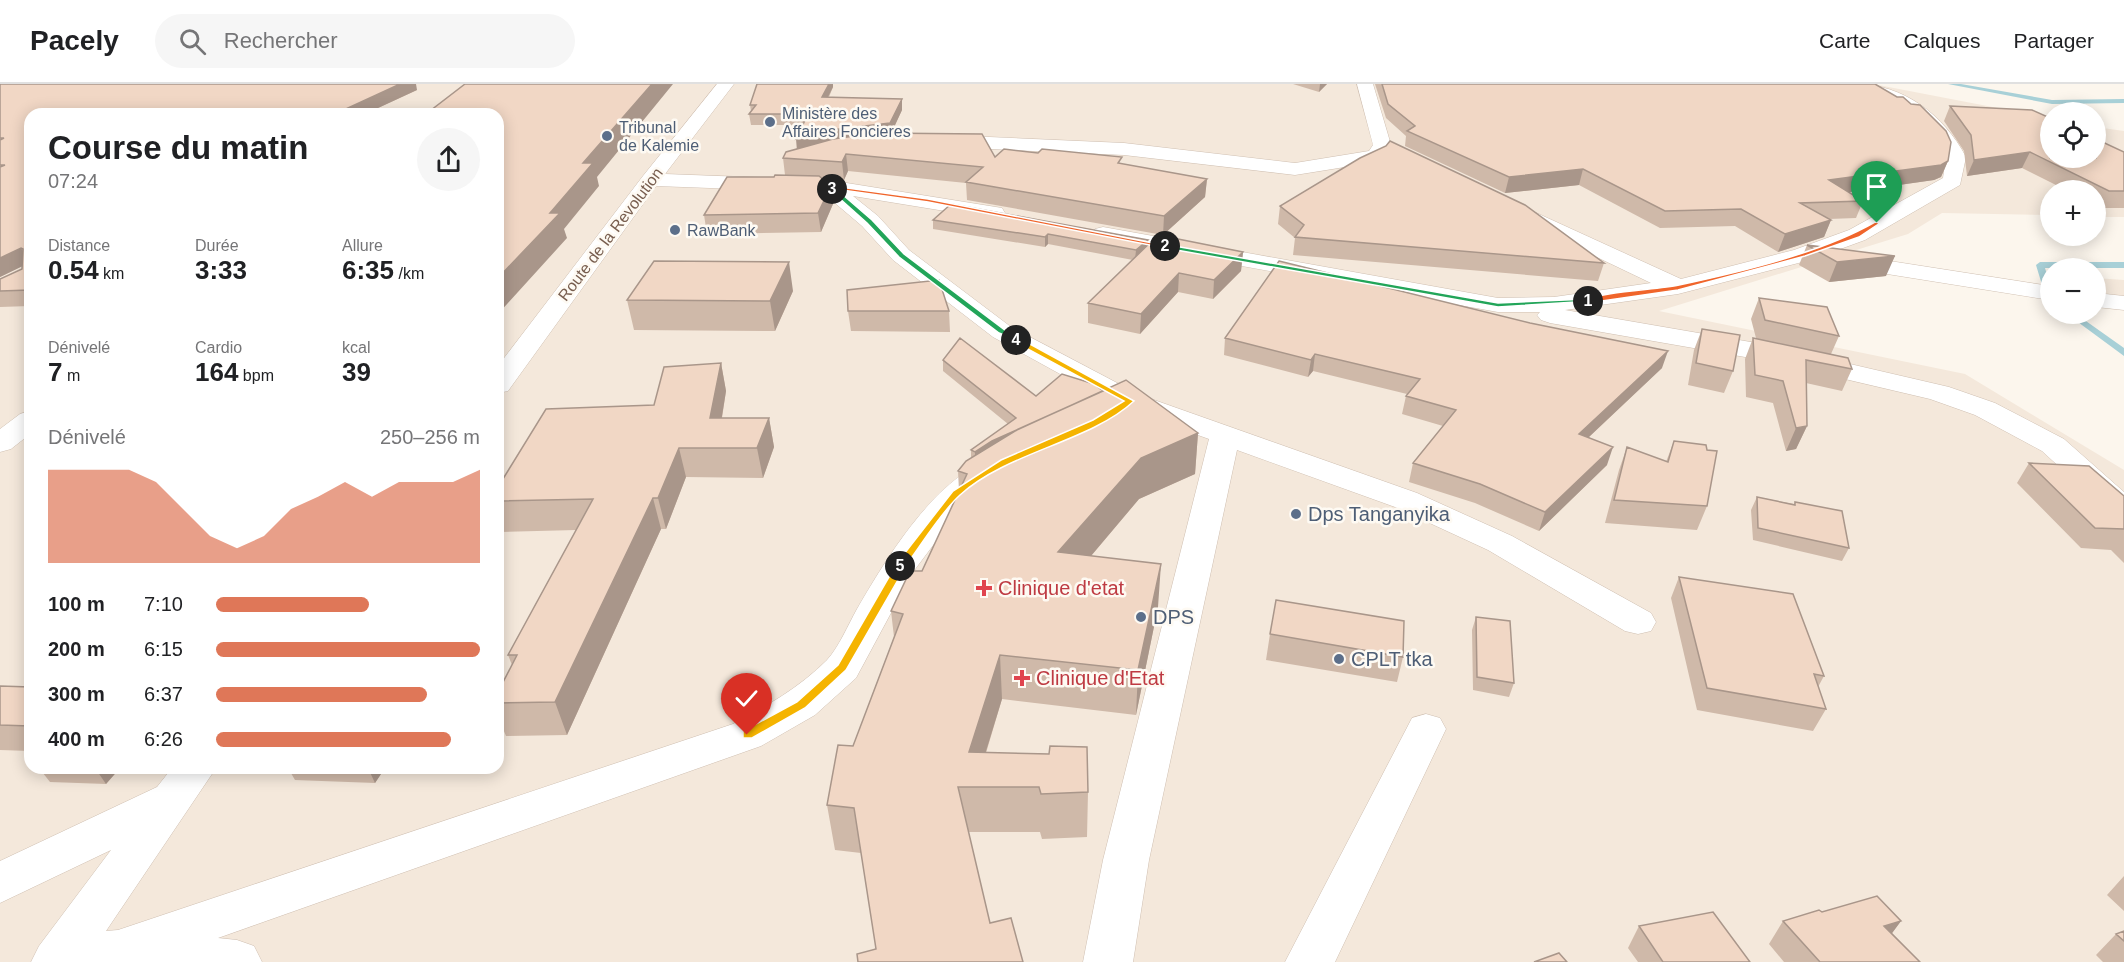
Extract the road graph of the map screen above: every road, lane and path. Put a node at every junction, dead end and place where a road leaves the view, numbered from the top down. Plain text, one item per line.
1 (726, 84) edge
2 (1365, 84) edge
3 (1864, 84) edge
4 (919, 141) edge
5 (1382, 145) junction
6 (1403, 155) edge
7 (769, 165) dead end
8 (650, 180) junction
9 (716, 183) junction
10 (828, 186) junction
11 (1498, 201) edge
12 (1010, 216) edge
13 (1080, 230) edge
14 (1802, 255) junction
15 (1678, 287) junction
16 (2040, 291) edge
17 (2106, 301) edge
18 (2124, 303) edge
19 (1498, 305) junction
20 (504, 377) edge
21 (1130, 401) junction
22 (1096, 422) edge
23 (24, 425) edge
24 (1225, 436) junction
25 (0, 443) edge
26 (1025, 453) edge
27 (2124, 508) edge
28 (1638, 622) dead end
29 (1426, 729) dead end
30 (182, 784) edge
31 (0, 883) edge
32 (118, 952) junction
33 (59, 958) edge
34 (237, 962) edge
35 (1108, 962) edge
36 (1310, 962) edge

1 - 8 street, Route de la Revolution
2 - 5 street
3 - 14 street
4 - 5 street
5 - 6 street
7 - 9 street
8 - 9 street
8 - 20 street, Route de la Revolution
9 - 10 street
10 - 12 street
10 - 21 street
11 - 15 street
13 - 19 street
14 - 15 street
14 - 16 street
15 - 19 street
17 - 18 street
19 - 27 street
21 - 22 street
21 - 24 street
23 - 25 street
24 - 28 street
24 - 35 street
26 - 32 street
29 - 36 street
30 - 31 street
30 - 33 street
32 - 33 street
32 - 34 street

